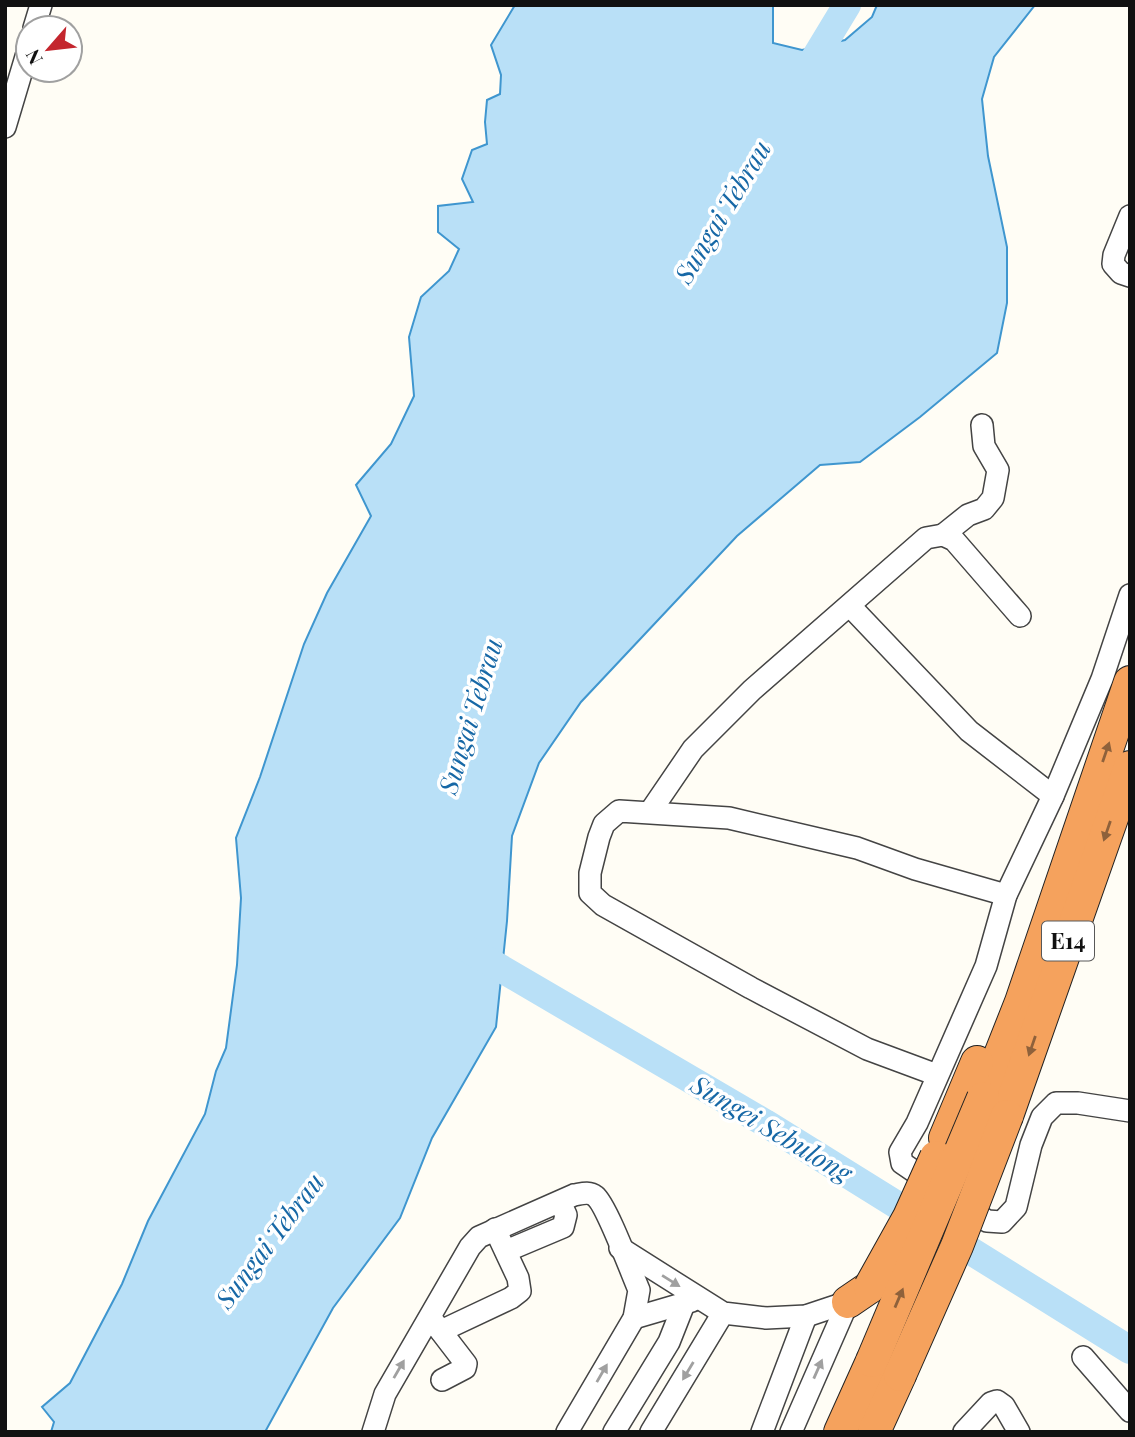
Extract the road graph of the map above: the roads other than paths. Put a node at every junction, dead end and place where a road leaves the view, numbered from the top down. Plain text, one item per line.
1 (18, 84) edge
2 (5, 127) edge
3 (1130, 216) edge
4 (1130, 276) edge
5 (982, 425) dead end
6 (943, 535) junction
7 (1130, 595) edge
8 (850, 606) junction
9 (1020, 616) dead end
10 (1130, 682) edge
11 (1130, 767) edge
12 (1053, 796) junction
13 (650, 812) junction
14 (1006, 895) junction
15 (1052, 909) junction
16 (937, 1075) junction
17 (995, 1107) junction
18 (1130, 1111) edge
19 (560, 1202) junction
20 (495, 1229) junction
21 (620, 1248) junction
22 (506, 1251) junction
23 (859, 1294) junction
24 (691, 1301) junction
25 (723, 1313) junction
26 (806, 1317) junction
27 (634, 1318) junction
28 (435, 1323) junction
29 (1083, 1357) dead end
30 (886, 1368) junction
31 (442, 1380) dead end
32 (1130, 1411) edge
33 (373, 1432) edge
34 (567, 1432) edge
35 (614, 1432) edge
36 (651, 1432) edge
37 (762, 1432) edge
38 (790, 1432) edge
39 (840, 1432) edge
40 (874, 1432) edge
41 (964, 1432) edge
42 (1019, 1432) edge

1 - 2 street
3 - 4 street
5 - 6 street
6 - 8 street
6 - 9 street
7 - 12 street
8 - 12 street
8 - 13 street
15 -> 10 highway, E14
11 -> 17 highway, E14
12 - 14 street
13 - 14 street
13 - 16 street
14 - 16 street
15 - 17 highway, E14
15 - 23 highway, bridge
16 - 18 street
17 - 30 highway, E14, bridge
19 - 20 street
19 - 21 street
19 - 22 street
20 - 22 street
20 - 28 street
21 -> 24 street
21 - 27 street
22 - 28 street
23 - 26 street
38 -> 23 street
24 - 25 street
24 - 27 street
24 - 35 street
25 - 26 street
25 -> 36 street
26 - 37 street
34 -> 27 street
28 - 31 street
33 -> 28 street
29 - 32 street
30 - 39 highway, E14
30 - 40 highway, E14
41 - 42 street

